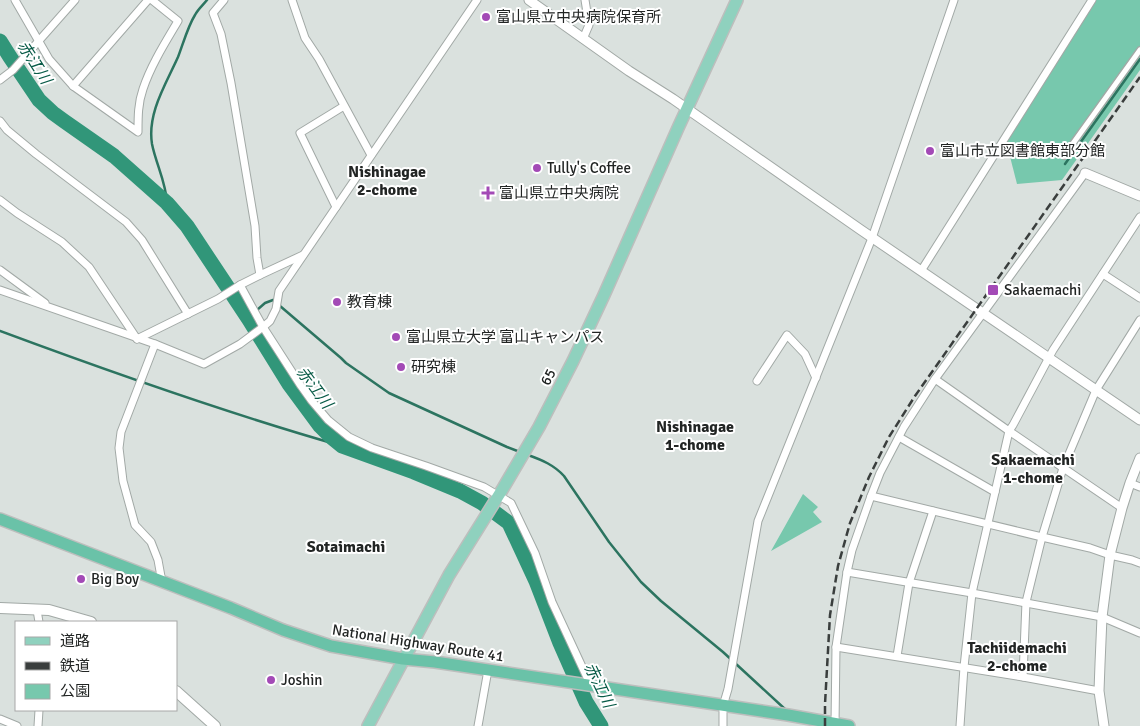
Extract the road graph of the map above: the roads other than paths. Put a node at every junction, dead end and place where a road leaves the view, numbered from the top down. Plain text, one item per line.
1 (15, 0) edge
2 (76, 0) edge
3 (150, 0) edge
4 (224, 0) edge
5 (292, 0) edge
6 (477, 0) edge
7 (529, 0) edge
8 (585, 0) edge
9 (737, 0) edge
10 (954, 0) edge
11 (1092, 0) edge
12 (583, 39) junction
13 (39, 42) junction
14 (1140, 50) edge
15 (0, 80) edge
16 (73, 86) junction
17 (344, 106) junction
18 (687, 109) junction
19 (0, 121) edge
20 (371, 155) junction
21 (1064, 156) dead end
22 (1085, 173) joint
23 (1140, 196) edge
24 (0, 200) edge
25 (336, 207) junction
26 (1140, 217) edge
27 (872, 238) junction
28 (303, 255) junction
29 (0, 270) edge
30 (921, 271) junction
31 (1103, 274) junction
32 (260, 275) junction
33 (240, 285) junction
34 (0, 290) edge
35 (1140, 298) edge
36 (49, 306) junction
37 (983, 313) junction
38 (188, 314) junction
39 (1140, 320) edge
40 (263, 327) junction
41 (137, 339) junction
42 (155, 344) junction
43 (1049, 358) junction
44 (816, 378) junction
45 (935, 379) junction
46 (757, 381) dead end
47 (1096, 390) junction
48 (1140, 420) edge
49 (1009, 431) junction
50 (899, 437) junction
51 (1140, 458) edge
52 (1063, 468) junction
53 (1130, 483) junction
54 (1140, 487) edge
55 (995, 492) junction
56 (871, 496) junction
57 (497, 497) junction
58 (1122, 508) junction
59 (933, 511) junction
60 (0, 519) edge
61 (988, 524) junction
62 (1042, 537) junction
63 (1110, 555) junction
64 (1140, 563) edge
65 (847, 572) junction
66 (162, 582) junction
67 (909, 583) junction
68 (972, 593) junction
69 (1026, 602) junction
70 (0, 608) edge
71 (37, 610) junction
72 (1102, 617) junction
73 (39, 621) edge
74 (88, 621) edge
75 (1140, 633) edge
76 (836, 647) junction
77 (897, 656) junction
78 (403, 659) junction
79 (964, 667) junction
80 (488, 670) junction
81 (1023, 677) junction
82 (590, 686) junction
83 (1099, 691) junction
84 (178, 693) edge
85 (723, 706) junction
86 (39, 711) edge
87 (0, 719) edge
88 (835, 725) edge
89 (17, 726) edge
90 (38, 726) edge
91 (215, 726) edge
92 (368, 726) edge
93 (478, 726) edge
94 (723, 726) edge
95 (849, 726) edge
96 (960, 726) edge
97 (1104, 726) edge

1 - 13 street
2 - 13 street
3 - 16 street
3 - 16 street
4 - 32 street
5 - 17 street
6 - 20 street
7 - 12 street
8 - 12 street
9 - 18 main road, 65 / 65
10 - 27 street
11 - 30 street
12 - 18 street
13 - 15 street
13 - 16 street
14 - 21 street
17 - 20 street
17 - 25 street
18 - 27 street
18 - 57 main road, 65 / 65
19 - 38 street
20 - 25 street
22 - 23 street
22 - 37 street
24 - 41 street
25 - 28 street
26 - 31 street
27 - 30 street
27 - 44 street
28 - 32 street
28 - 40 street
29 - 36 street
30 - 37 street
31 - 35 street
31 - 43 street
32 - 33 street
33 - 38 street
33 - 40 street
34 - 36 street
36 - 41 street
37 - 43 street
37 - 45 street
38 - 41 street
39 - 47 street
40 - 42 street
40 - 57 street
41 - 42 street
42 - 66 street
43 - 47 street
43 - 49 street
44 - 46 street
44 - 85 street
45 - 49 street
45 - 50 street
47 - 48 street
47 - 52 street
49 - 52 street
49 - 55 street
50 - 55 street
50 - 56 street
51 - 53 street
52 - 58 street
52 - 62 street
53 - 54 street
53 - 58 street
55 - 61 street
56 - 59 street
56 - 65 street
57 - 78 main road, 65 / 65
57 - 82 street
58 - 63 street
59 - 61 street
59 - 67 street
60 - 66 highway, National Highway Route 41
61 - 62 street
61 - 68 street
62 - 63 street
62 - 69 street
63 - 64 street
63 - 72 street
65 - 67 street
65 - 76 street
66 - 78 highway, National Highway Route 41
67 - 68 street
67 - 77 street
68 - 69 street
68 - 79 street
69 - 72 street
69 - 81 street
70 - 71 main road
71 - 73 street
71 - 74 main road
72 - 75 street
72 - 83 street
76 - 77 street
76 - 88 street
77 - 79 street
78 - 80 highway, National Highway Route 41
78 - 92 main road, 65 / 65
79 - 81 street
79 - 96 street
80 - 82 highway, National Highway Route 41
80 - 93 street
81 - 83 street
82 - 85 highway, National Highway Route 41
83 - 97 street
84 - 91 main road
85 - 88 highway, National Highway Route 41
85 - 94 street
86 - 90 street
87 - 89 street
88 - 95 highway, National Highway Route 41

